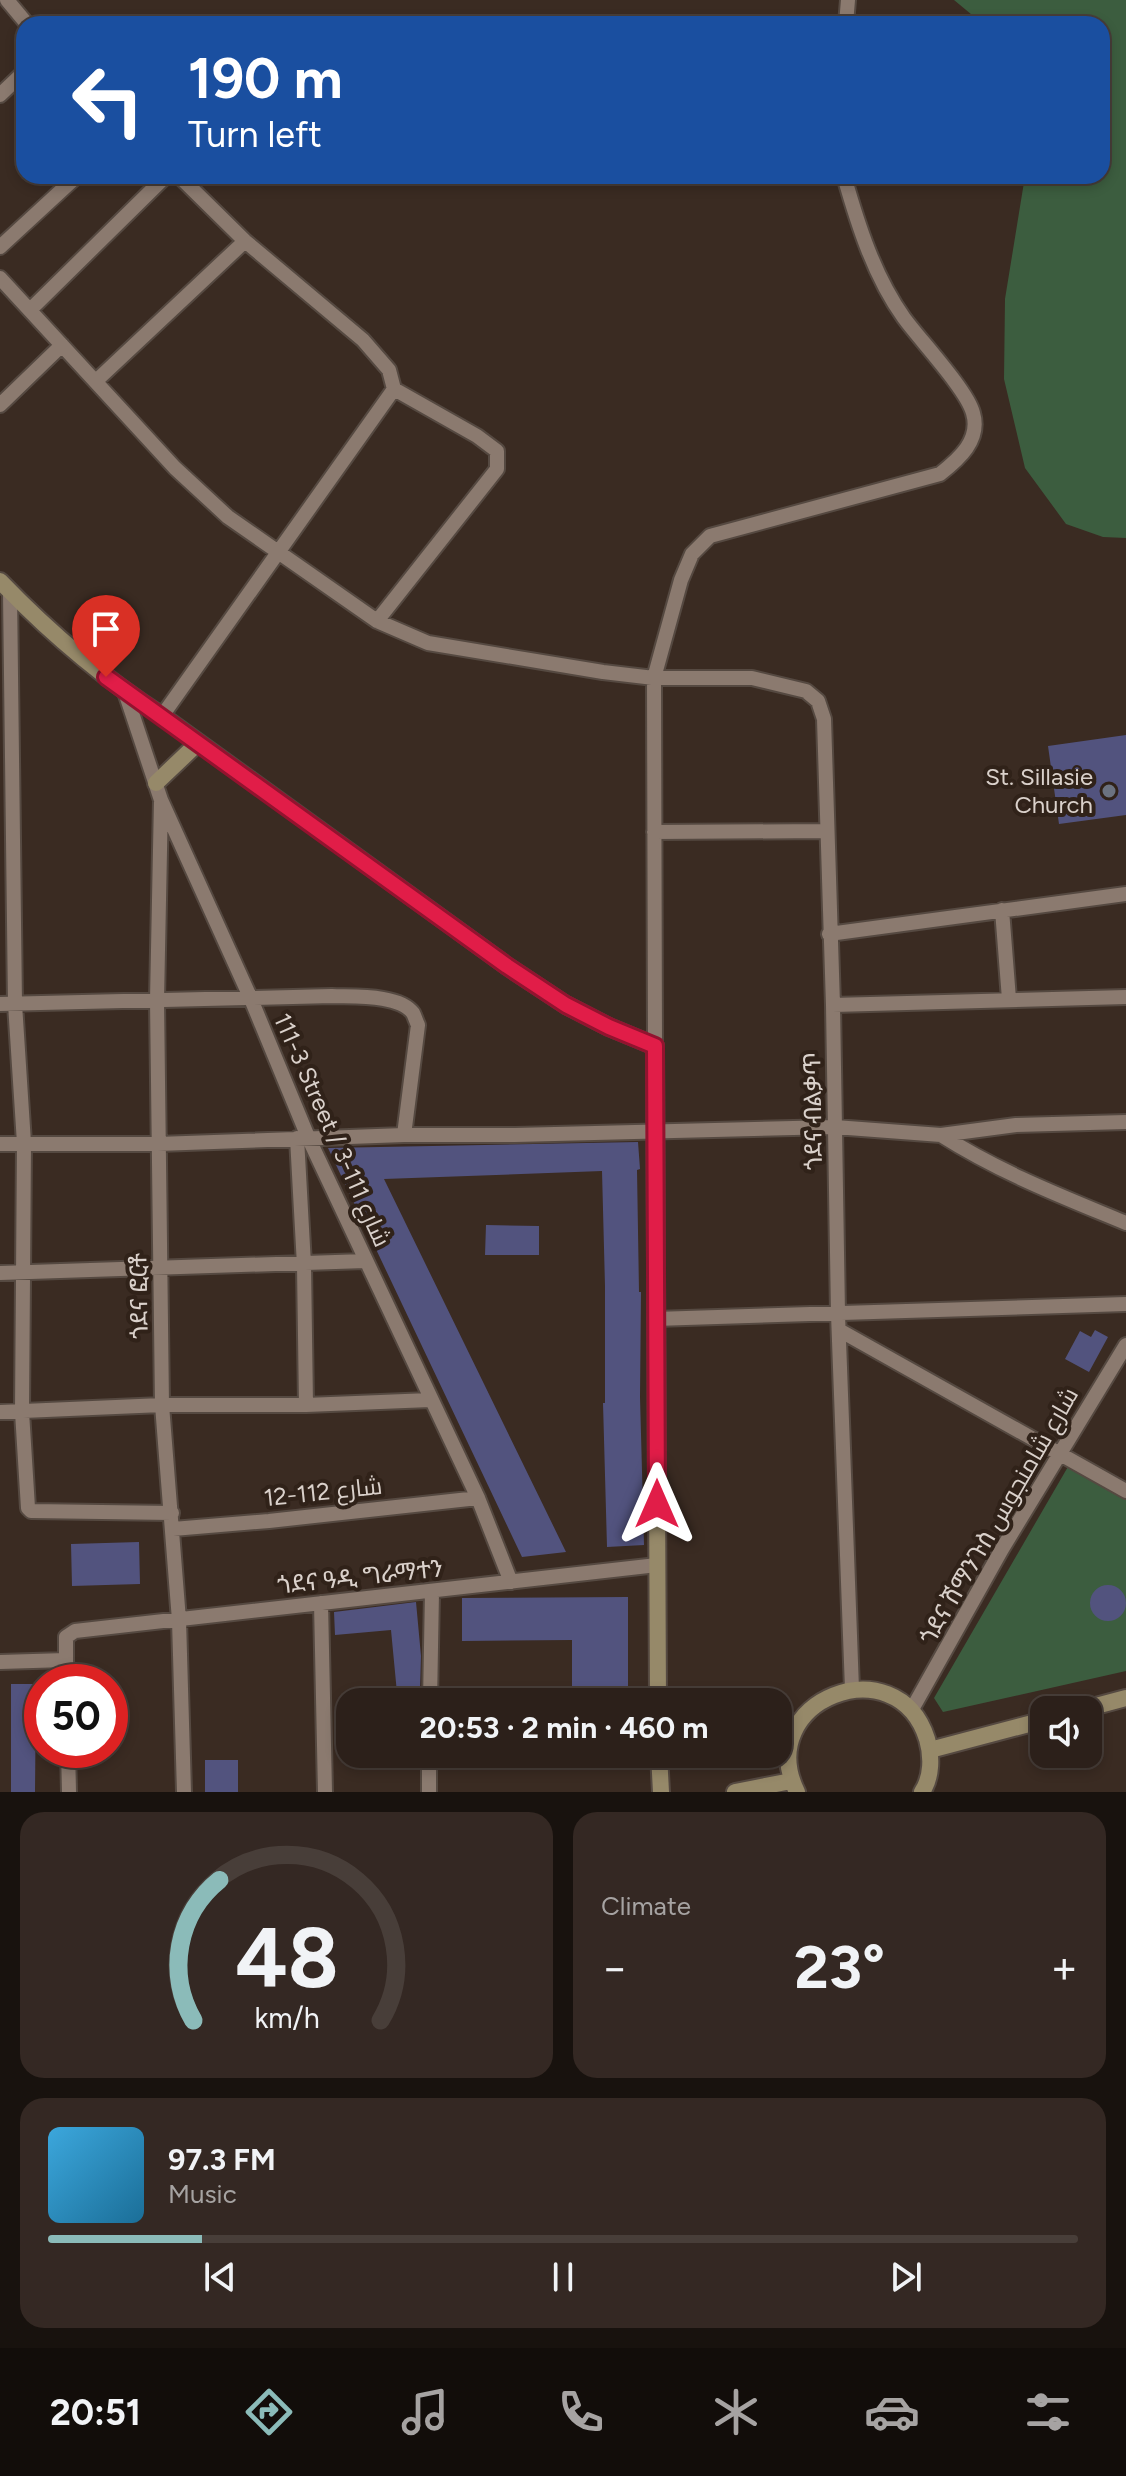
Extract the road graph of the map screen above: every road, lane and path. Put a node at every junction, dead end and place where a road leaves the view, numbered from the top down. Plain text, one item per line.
1 (7, 0) edge
2 (20, 16) edge
3 (16, 80) edge
4 (0, 95) edge
5 (68, 184) edge
6 (158, 184) edge
7 (187, 184) edge
8 (847, 184) edge
9 (245, 241) junction
10 (0, 247) edge
11 (0, 278) edge
12 (30, 310) junction
13 (62, 345) junction
14 (96, 381) junction
15 (394, 389) junction
16 (0, 405) edge
17 (277, 552) junction
18 (5, 587) edge
19 (377, 621) junction
20 (654, 678) junction
21 (125, 692) junction
22 (162, 716) junction
23 (198, 743) junction
24 (158, 792) junction
25 (827, 831) junction
26 (654, 832) junction
27 (1126, 894) edge
28 (7, 899) edge
29 (1002, 910) junction
30 (829, 934) junction
31 (1126, 997) edge
32 (251, 999) junction
33 (1009, 999) junction
34 (157, 1000) junction
35 (8, 1004) edge
36 (833, 1005) junction
37 (655, 1046) junction
38 (1126, 1122) edge
39 (835, 1127) junction
40 (654, 1132) junction
41 (404, 1135) junction
42 (941, 1135) junction
43 (302, 1137) junction
44 (24, 1143) junction
45 (0, 1144) edge
46 (158, 1144) junction
47 (1126, 1223) edge
48 (365, 1261) junction
49 (304, 1265) junction
50 (162, 1267) junction
51 (21, 1272) junction
52 (0, 1273) edge
53 (1126, 1304) edge
54 (838, 1314) junction
55 (655, 1319) junction
56 (839, 1330) junction
57 (1126, 1345) edge
58 (430, 1400) junction
59 (162, 1405) junction
60 (306, 1405) junction
61 (0, 1412) edge
62 (22, 1412) junction
63 (1060, 1453) junction
64 (1126, 1491) edge
65 (478, 1498) junction
66 (173, 1521) junction
67 (657, 1565) junction
68 (511, 1582) junction
69 (432, 1592) junction
70 (321, 1603) junction
71 (179, 1620) junction
72 (66, 1660) junction
73 (0, 1662) edge
74 (66, 1664) edge
75 (430, 1688) edge
76 (658, 1688) edge
77 (852, 1689) junction
78 (1126, 1698) edge
79 (1102, 1704) edge
80 (911, 1711) junction
81 (1030, 1724) edge
82 (930, 1750) junction
83 (68, 1768) edge
84 (429, 1768) edge
85 (660, 1768) edge
86 (794, 1786) edge
87 (69, 1792) edge
88 (184, 1792) edge
89 (325, 1792) edge
90 (429, 1792) edge
91 (661, 1792) edge
92 (735, 1792) edge
93 (922, 1792) edge

1 - 2 street
3 - 4 street
5 - 10 street
6 - 12 street
7 - 9 street
8 - 20 street
9 - 14 street
9 - 15 street
11 - 12 street
12 - 13 street
13 - 14 street
13 - 16 street
14 - 17 street
15 - 17 street
15 - 19 street
17 - 19 street
17 - 22 street
18 - 21 main road
18 - 28 street
19 - 20 street
20 - 25 street, ጎደና ብልቃጥ
20 - 26 street
21 - 22 main road
21 - 24 street, 111-3 Street / شارع 111-3
22 - 23 main road
23 - 24 main road
23 - 37 main road
24 - 32 street, 111-3 Street / شارع 111-3
24 - 34 street, ጎደና ፎርቶ
25 - 26 street
25 - 30 street, ጎደና ብልቃጥ
26 - 37 street
27 - 29 street
28 - 35 street
29 - 30 street
29 - 33 street
30 - 36 street, ጎደና ብልቃጥ
31 - 33 street
32 - 34 street
32 - 41 street
32 - 43 street, 111-3 Street / شارع 111-3
33 - 36 street
34 - 35 street
34 - 46 street, ጎደና ፎርቶ
35 - 44 street
36 - 39 street, ጎደና ብልቃጥ
37 - 40 main road
38 - 42 street
39 - 40 street
39 - 42 street
39 - 54 street, ጎደና ብልቃጥ
40 - 41 street
40 - 55 main road
41 - 43 street
42 - 47 street
43 - 46 street
43 - 48 street, 111-3 Street / شارع 111-3
43 - 49 street
44 - 45 street
44 - 46 street
44 - 51 street
46 - 50 street, ጎደና ፎርቶ
48 - 49 street
48 - 58 street, 111-3 Street / شارع 111-3
49 - 50 street
49 - 60 street
50 - 51 street
50 - 59 street, ጎደና ፎርቶ
51 - 52 street
51 - 62 street
53 - 54 street
54 - 55 street
54 - 56 street, ጎደና ብልቃጥ
55 - 67 main road
56 - 63 street
56 - 77 street, ጎደና ብልቃጥ
57 - 63 street, ጎደና ሽማንጉስ شارع شامنجوس
58 - 60 street
58 - 65 street, 111-3 Street / شارع 111-3
59 - 60 street
59 - 62 street
59 - 66 street, ጎደና ፎርቶ
61 - 62 street
62 - 66 street, شارع 112-12
63 - 64 street
63 - 80 street, ጎደና ሽማንጉስ شارع شامنجوس
65 - 66 street, شارع 112-12
65 - 68 street, 111-3 Street / شارع 111-3
66 - 71 street, ጎደና ፎርቶ
67 - 68 street, ጎደና ዓዲ ግራማተን
67 - 76 main road
68 - 69 street, ጎደና ዓዲ ግራማተን
69 - 70 street, ጎደና ዓዲ ግራማተን
69 - 75 street
70 - 71 street, ጎደና ዓዲ ግራማተን
70 - 89 street
71 - 72 street, ጎደና ዓዲ ግራማተን
71 - 88 street, ጎደና ፎርቶ
72 - 73 street
72 - 74 street
77 - 80 main road
77 - 86 main road
78 - 79 main road
80 - 82 main road
81 - 82 main road
82 - 93 main road
83 - 87 street
84 - 90 street
85 - 91 main road
86 - 92 main road

